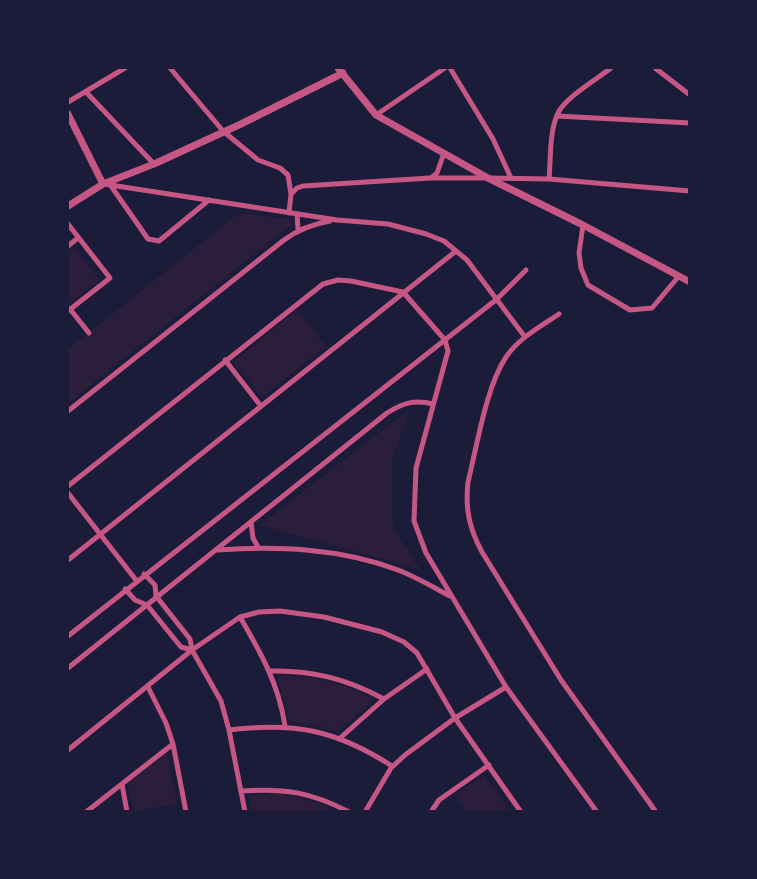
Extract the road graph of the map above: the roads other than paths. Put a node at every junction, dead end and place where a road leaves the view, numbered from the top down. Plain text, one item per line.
1 (125, 68) edge
2 (170, 68) edge
3 (445, 68) edge
4 (450, 68) edge
5 (611, 68) edge
6 (655, 68) edge
7 (341, 70) edge
8 (86, 92) junction
9 (690, 95) edge
10 (68, 102) edge
11 (68, 114) edge
12 (376, 115) junction
13 (557, 116) junction
14 (690, 123) edge
15 (223, 131) junction
16 (444, 153) junction
17 (154, 164) junction
18 (430, 178) junction
19 (488, 178) junction
20 (511, 178) junction
21 (549, 179) junction
22 (103, 184) junction
23 (111, 186) junction
24 (690, 191) edge
25 (292, 194) junction
26 (209, 200) junction
27 (68, 206) edge
28 (289, 213) junction
29 (297, 214) junction
30 (337, 220) junction
31 (68, 224) edge
32 (583, 225) junction
33 (298, 230) junction
34 (78, 238) junction
35 (68, 246) edge
36 (456, 250) junction
37 (526, 270) dead end
38 (679, 276) junction
39 (690, 282) edge
40 (403, 292) junction
41 (497, 299) junction
42 (69, 310) edge
43 (559, 314) dead end
44 (88, 332) dead end
45 (525, 337) junction
46 (445, 340) junction
47 (225, 360) junction
48 (433, 404) junction
49 (260, 405) junction
50 (68, 411) edge
51 (68, 486) edge
52 (68, 493) edge
53 (251, 522) junction
54 (100, 534) junction
55 (258, 547) junction
56 (215, 550) junction
57 (68, 560) edge
58 (144, 574) junction
59 (136, 580) junction
60 (125, 589) junction
61 (156, 596) junction
62 (450, 596) junction
63 (148, 605) junction
64 (240, 617) junction
65 (68, 636) edge
66 (192, 650) junction
67 (68, 668) edge
68 (427, 669) junction
69 (270, 671) junction
70 (148, 687) junction
71 (506, 687) junction
72 (384, 699) junction
73 (455, 718) junction
74 (285, 726) junction
75 (229, 730) junction
76 (339, 739) junction
77 (173, 744) junction
78 (68, 750) edge
79 (489, 765) junction
80 (392, 766) junction
81 (122, 784) junction
82 (242, 791) junction
83 (86, 812) edge
84 (127, 812) edge
85 (186, 812) edge
86 (245, 812) edge
87 (349, 812) edge
88 (364, 812) edge
89 (431, 812) edge
90 (521, 812) edge
91 (597, 812) edge
92 (656, 812) edge

1 - 8 street
2 - 15 street
3 - 12 street
4 - 20 street
5 - 13 street
6 - 9 street
7 - 12 street
7 - 15 street
8 - 10 street
8 - 17 street
11 - 22 street
12 - 16 street
13 - 14 street
13 - 21 street
15 - 17 street
15 - 25 street
16 - 18 street
16 - 19 street
17 - 22 street
18 - 19 street
18 - 25 street
19 - 20 street
19 - 32 street
20 - 21 street
21 - 24 street
22 - 23 street
22 - 27 street
23 - 26 street
23 - 26 street
25 - 28 street
26 - 28 street
28 - 29 street
29 - 30 street
29 - 33 street
30 - 33 street
30 - 36 street
31 - 34 street
32 - 38 street
32 - 38 street
33 - 50 street
34 - 35 street
34 - 42 street
36 - 40 street
36 - 41 street
37 - 41 street
38 - 39 street
40 - 46 street
40 - 47 street
40 - 49 street
41 - 45 street
41 - 46 street
42 - 44 street
43 - 45 street
45 - 92 street
46 - 48 street
46 - 58 street
47 - 49 street
47 - 51 street
48 - 53 street
48 - 62 street
49 - 54 street
52 - 54 street
53 - 55 street
53 - 56 street
54 - 57 street
54 - 59 street
55 - 56 street
55 - 62 street
56 - 61 street
58 - 59 street
58 - 61 street
59 - 60 street
60 - 63 street
60 - 65 street
61 - 63 street
61 - 66 street
62 - 71 street
63 - 66 street
63 - 67 street
64 - 66 street
64 - 68 street
64 - 69 street
66 - 70 street
66 - 75 street
68 - 72 street
68 - 73 street
69 - 72 street
69 - 74 street
70 - 77 street
70 - 78 street
71 - 73 street
71 - 91 street
72 - 76 street
73 - 79 street
73 - 80 street
74 - 75 street
74 - 76 street
75 - 82 street
76 - 80 street
77 - 81 street
77 - 85 street
79 - 89 street
79 - 90 street
80 - 88 street
81 - 83 street
81 - 84 street
82 - 86 street
82 - 87 street

